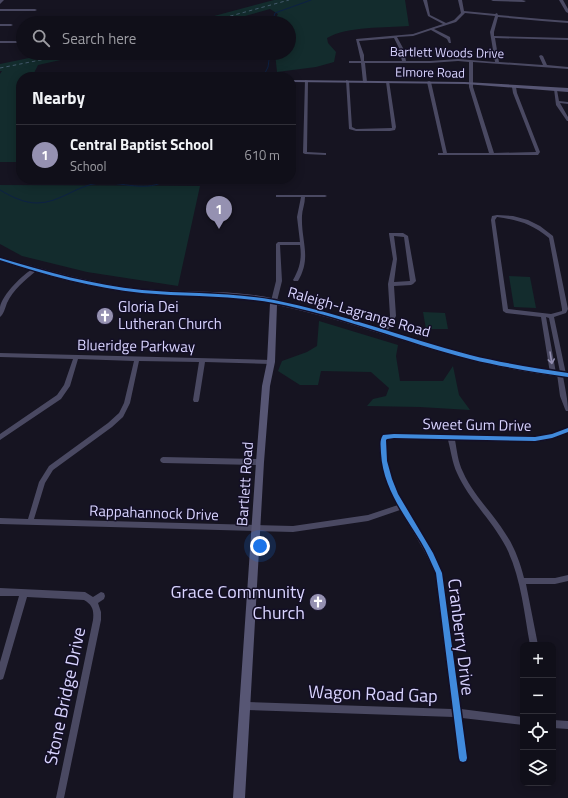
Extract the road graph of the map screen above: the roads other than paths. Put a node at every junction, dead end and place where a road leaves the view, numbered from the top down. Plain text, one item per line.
1 (2, 0) edge
2 (424, 0) edge
3 (460, 0) edge
4 (493, 0) edge
5 (561, 0) edge
6 (524, 2) edge
7 (0, 3) edge
8 (0, 10) edge
9 (34, 10) dead end
10 (464, 12) junction
11 (568, 12) edge
12 (497, 14) junction
13 (568, 22) edge
14 (444, 24) junction
15 (0, 25) edge
16 (10, 25) dead end
17 (431, 29) junction
18 (492, 37) junction
19 (395, 38) junction
20 (568, 39) edge
21 (2, 42) edge
22 (16, 42) edge
23 (450, 42) dead end
24 (0, 45) edge
25 (541, 56) dead end
26 (471, 61) junction
27 (350, 62) dead end
28 (362, 62) junction
29 (404, 62) junction
30 (497, 63) junction
31 (545, 66) junction
32 (568, 68) edge
33 (296, 81) edge
34 (306, 81) junction
35 (347, 82) junction
36 (365, 82) junction
37 (388, 82) junction
38 (429, 82) junction
39 (471, 84) junction
40 (514, 86) junction
41 (555, 90) junction
42 (568, 90) edge
43 (558, 102) junction
44 (568, 103) edge
45 (568, 120) edge
46 (325, 154) dead end
47 (439, 154) dead end
48 (445, 154) junction
49 (492, 154) junction
50 (278, 196) dead end
51 (303, 196) junction
52 (325, 196) dead end
53 (303, 243) junction
54 (0, 259) edge
55 (34, 270) junction
56 (296, 280) dead end
57 (392, 284) junction
58 (274, 301) junction
59 (1, 304) edge
60 (0, 315) edge
61 (543, 315) junction
62 (552, 316) junction
63 (385, 331) junction
64 (549, 342) junction
65 (557, 343) junction
66 (0, 355) edge
67 (76, 358) junction
68 (137, 359) junction
69 (202, 361) junction
70 (271, 362) junction
71 (561, 374) edge
72 (196, 400) dead end
73 (568, 409) edge
74 (568, 430) edge
75 (0, 437) edge
76 (385, 437) joint
77 (451, 437) junction
78 (163, 460) dead end
79 (260, 462) junction
80 (401, 507) junction
81 (0, 521) edge
82 (30, 522) junction
83 (256, 528) junction
84 (568, 578) edge
85 (522, 582) junction
86 (0, 592) edge
87 (24, 593) junction
88 (101, 596) dead end
89 (94, 601) junction
90 (533, 642) edge
91 (0, 676) edge
92 (246, 706) junction
93 (457, 713) junction
94 (520, 721) edge
95 (556, 724) edge
96 (568, 725) edge
97 (463, 758) dead end
98 (60, 798) edge
99 (239, 798) edge

1 - 7 street
2 - 14 street
3 - 10 street
4 - 6 street
5 - 11 street
8 - 9 street
10 - 12 street
10 - 14 street
12 - 13 street
12 - 18 street
14 - 17 street
15 - 16 street
17 - 19 street
17 - 23 street
18 - 20 street
18 - 30 street
19 - 28 street
19 - 29 street
21 - 22 street
21 - 24 street
25 - 31 street
26 - 29 street, Bartlett Woods Drive
26 - 30 street, Bartlett Woods Drive
26 - 39 street
27 - 28 street, Bartlett Woods Drive
28 - 29 street, Bartlett Woods Drive
28 - 36 street
30 - 31 street, Bartlett Woods Drive
31 - 32 street, Bartlett Woods Drive
33 - 34 main road, Elmore Road
34 - 35 main road, Elmore Road
34 - 46 street
35 - 36 main road, Elmore Road
35 - 37 street
36 - 37 main road, Elmore Road
37 - 38 main road, Elmore Road
38 - 39 main road, Elmore Road
38 - 48 street
39 - 40 main road, Elmore Road
39 - 49 street
40 - 41 main road, Elmore Road
40 - 49 street
41 - 42 main road, Elmore Road
41 - 43 street
43 - 44 street
43 - 45 street
47 - 48 street
48 - 49 street
50 - 51 street
51 - 52 street
51 - 53 street
53 - 56 street
53 - 58 street, Bartlett Road
54 - 55 main road, Raleigh-Lagrange Road
55 - 58 main road, Raleigh-Lagrange Road
55 - 59 street
57 - 57 street
57 - 63 street
58 - 63 main road, Raleigh-Lagrange Road
58 - 70 main road, Bartlett Road
59 - 60 street
61 - 62 street
61 - 62 street
61 - 64 street
62 - 65 street
63 - 71 main road, Raleigh-Lagrange Road
64 - 65 street
64 -> 71 street
65 - 71 street
66 - 67 street, Blueridge Parkway
67 - 68 street, Blueridge Parkway
67 - 75 street
68 - 69 street, Blueridge Parkway
68 - 82 street
69 - 70 street, Blueridge Parkway
69 - 72 street
70 - 79 main road, Bartlett Road
71 - 73 street
74 - 77 street, Sweet Gum Drive
76 - 77 street, Sweet Gum Drive
76 - 80 street, Cranberry Drive
77 - 85 street
78 - 79 street
79 - 83 main road, Bartlett Road
80 - 83 street, Rappahannock Drive
80 - 93 street, Cranberry Drive
81 - 82 street, Rappahannock Drive
82 - 83 street, Rappahannock Drive
83 - 92 main road, Bartlett Road
84 - 85 street
85 - 90 street
86 - 87 street
87 - 89 street
87 - 91 street
88 - 89 street
89 - 98 street, Stone Bridge Drive
92 - 93 street, Wagon Road Gap
92 - 99 main road, Bartlett Road
93 - 94 street, Wagon Road Gap
93 - 97 street, Cranberry Drive
95 - 96 street

